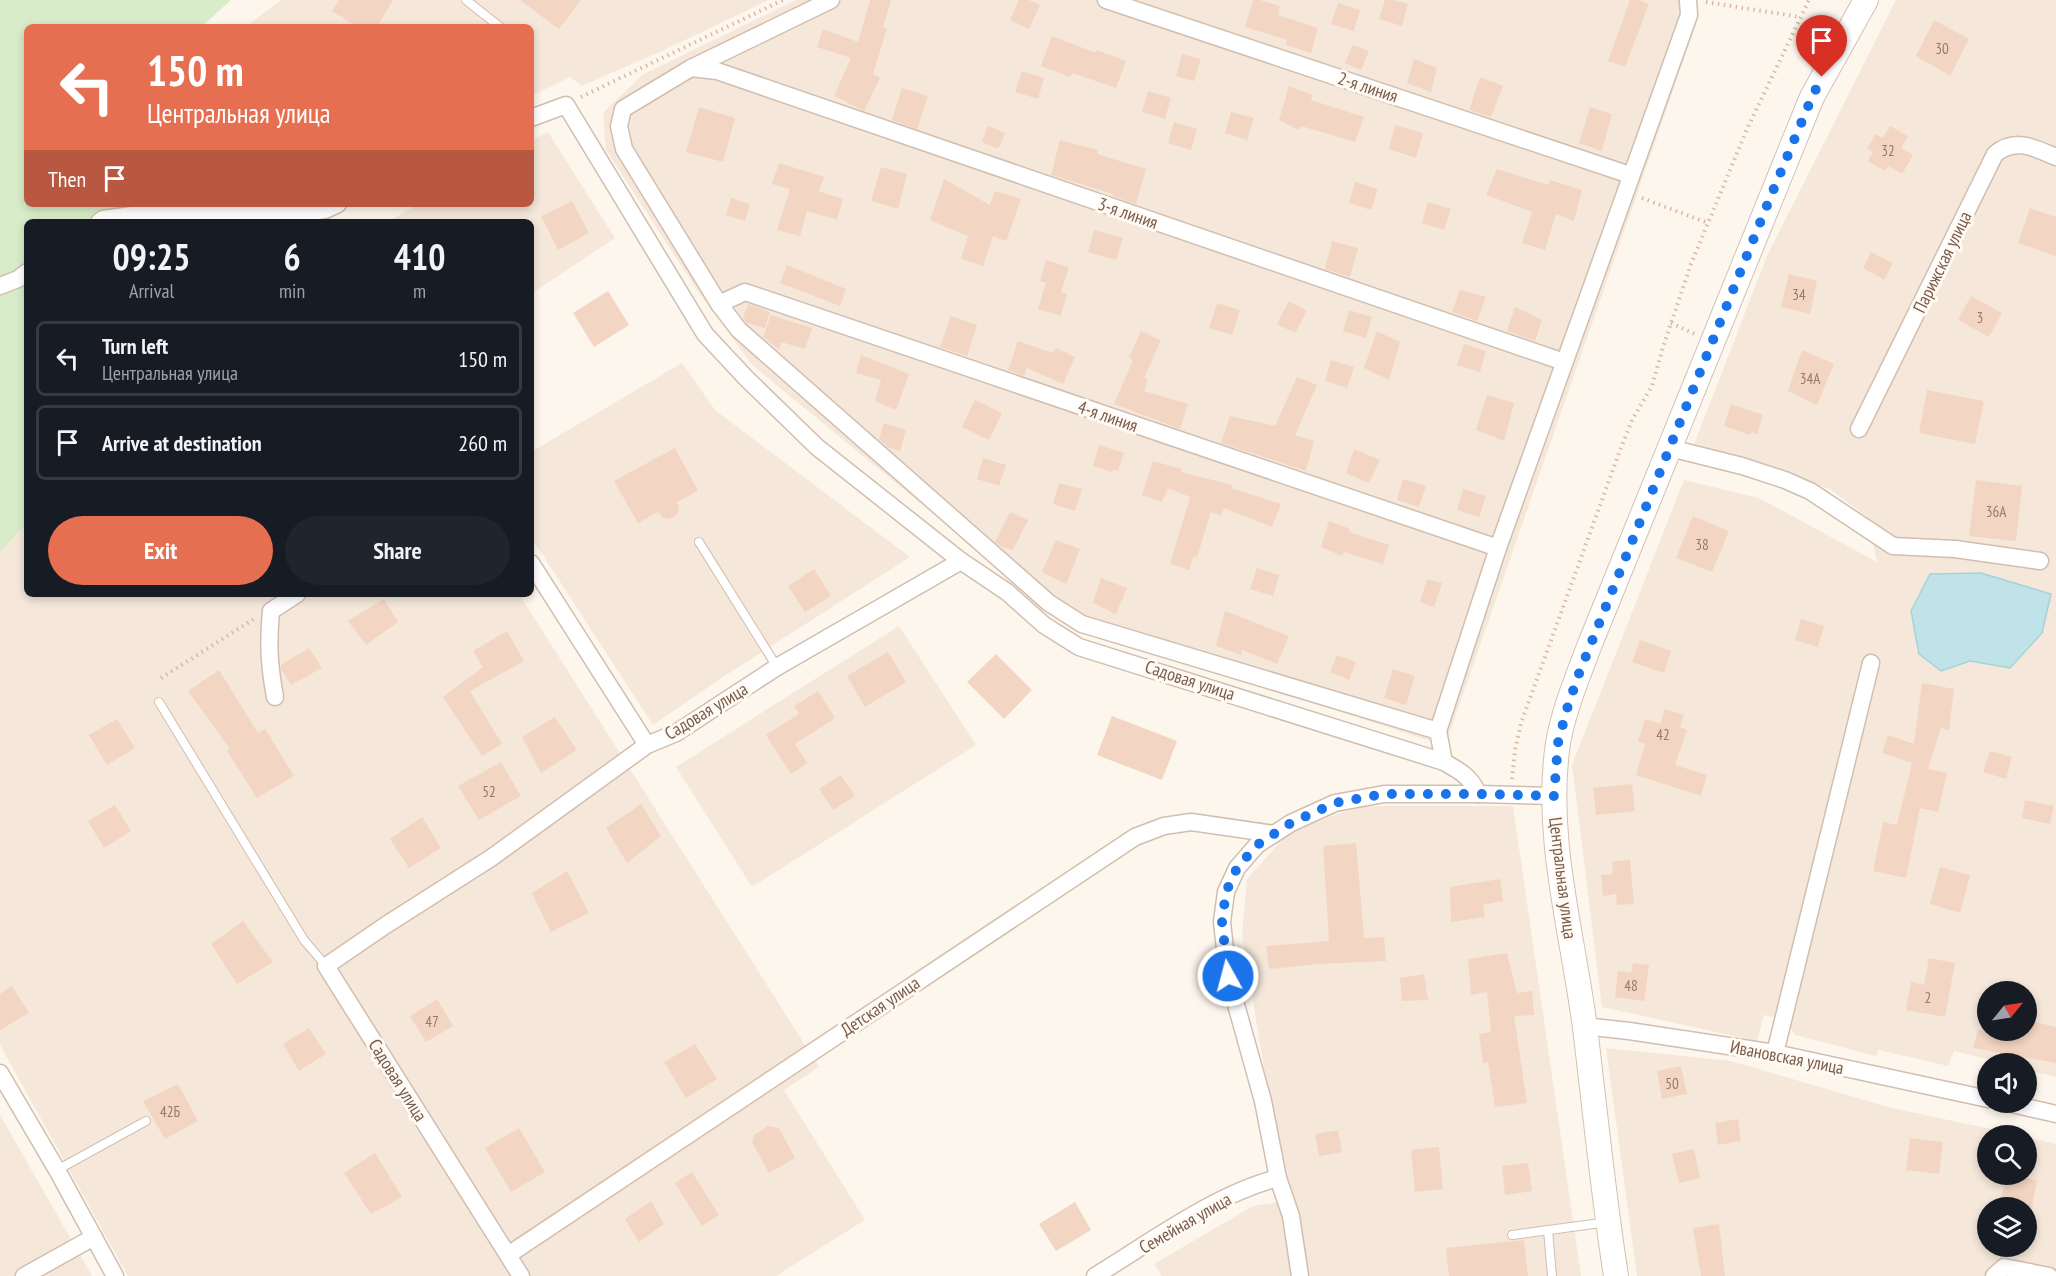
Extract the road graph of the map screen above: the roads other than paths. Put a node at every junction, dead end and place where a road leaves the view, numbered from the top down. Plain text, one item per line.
1 (466, 0) edge
2 (831, 0) edge
3 (1106, 0) edge
4 (1866, 0) edge
5 (1695, 1) edge
6 (496, 24) edge
7 (691, 68) junction
8 (534, 117) edge
9 (2056, 157) edge
10 (1630, 174) junction
11 (332, 207) edge
12 (309, 213) junction
13 (103, 219) edge
14 (298, 219) edge
15 (24, 274) edge
16 (0, 286) edge
17 (718, 303) junction
18 (1564, 362) junction
19 (1859, 429) dead end
20 (1670, 448) junction
21 (699, 542) dead end
22 (1498, 548) junction
23 (961, 561) junction
24 (2040, 561) dead end
25 (534, 568) edge
26 (293, 597) edge
27 (1871, 663) dead end
28 (777, 667) junction
29 (274, 697) dead end
30 (159, 702) dead end
31 (1438, 732) junction
32 (647, 745) junction
33 (1444, 762) junction
34 (1478, 794) junction
35 (1554, 796) junction
36 (1274, 834) junction
37 (326, 966) junction
38 (1584, 1026) junction
39 (1775, 1053) junction
40 (0, 1073) edge
41 (1977, 1097) edge
42 (2037, 1110) edge
43 (2056, 1114) edge
44 (146, 1121) dead end
45 (57, 1170) junction
46 (1278, 1178) junction
47 (1608, 1222) junction
48 (1548, 1230) junction
49 (1512, 1235) dead end
50 (94, 1237) junction
51 (508, 1255) junction
52 (24, 1276) edge
53 (115, 1276) edge
54 (521, 1276) edge
55 (1095, 1276) edge
56 (1300, 1276) edge
57 (1552, 1276) edge
58 (1616, 1276) edge
59 (1994, 1276) edge
60 (2049, 1276) edge

1 - 6 lane
2 - 7 street
3 - 10 street, 2-я линия
4 - 20 main road, Центральная улица
5 - 10 street
7 - 17 street
7 - 18 street, 3-я линия
8 - 23 street
9 - 19 street, Парижская улица
10 - 18 street
11 - 12 street
12 - 13 street
12 - 14 lane
15 - 16 street
17 - 22 street, 4-я линия
17 - 31 street
18 - 22 street
20 - 24 street
20 - 35 main road, Центральная улица
21 - 28 lane
22 - 31 street
23 - 28 street, Садовая улица
23 - 33 street, Садовая улица
25 - 32 street
26 - 29 street
27 - 39 street
28 - 32 street, Садовая улица
30 - 37 lane
31 - 33 street
32 - 37 street, Садовая улица
33 - 34 street, Садовая улица
34 - 35 street
34 - 36 street
35 - 38 main road, Центральная улица
36 - 46 street
36 - 51 street, Детская улица
37 - 51 street, Садовая улица
38 - 39 street, Ивановская улица
38 - 47 main road, Центральная улица
39 - 41 street, Ивановская улица
40 - 45 street
42 - 43 street
44 - 45 lane
45 - 50 street
46 - 55 street, Семейная улица
46 - 56 street
47 - 48 lane
47 - 58 main road, Центральная улица
48 - 49 lane
48 - 57 lane
50 - 52 street
50 - 53 street
51 - 54 street, Садовая улица
59 - 60 street

